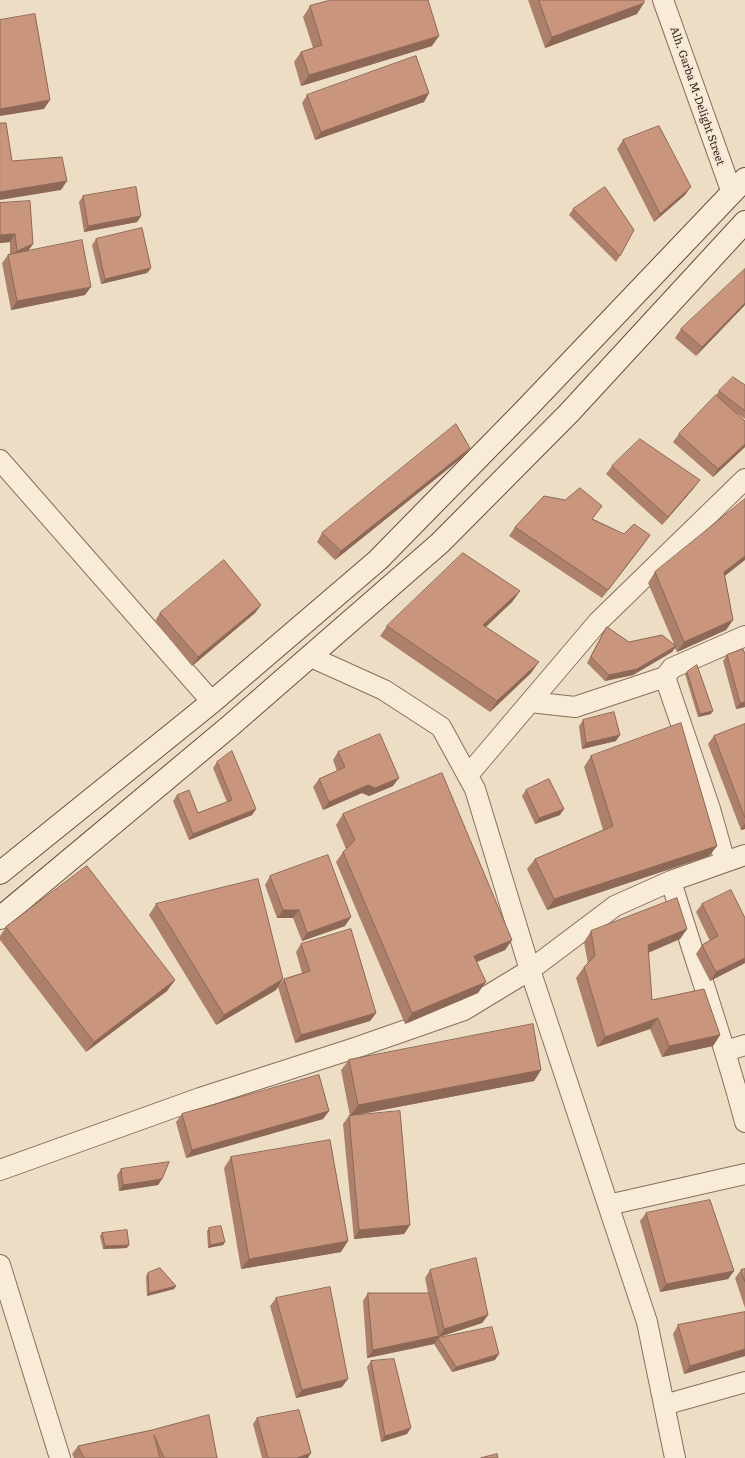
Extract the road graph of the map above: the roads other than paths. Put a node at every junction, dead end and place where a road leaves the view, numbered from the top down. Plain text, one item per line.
1 (663, 0) edge
2 (738, 186) edge
3 (745, 222) edge
4 (0, 460) edge
5 (745, 479) edge
6 (745, 636) edge
7 (311, 657) junction
8 (665, 677) junction
9 (212, 702) junction
10 (530, 702) junction
11 (468, 776) junction
12 (739, 861) edge
13 (0, 874) edge
14 (671, 881) junction
15 (0, 918) edge
16 (530, 970) junction
17 (745, 1045) edge
18 (726, 1051) junction
19 (745, 1122) edge
20 (0, 1170) edge
21 (745, 1174) edge
22 (608, 1205) junction
23 (0, 1265) edge
24 (745, 1382) edge
25 (664, 1405) junction
26 (60, 1458) edge
27 (675, 1458) edge

1 - 2 street, Alh. Garba M-Delight Street
2 - 9 main road
3 - 7 main road
4 - 9 street
5 - 10 street
6 - 8 street
7 - 11 street
7 - 15 main road
8 - 10 street
8 - 12 street
9 - 13 main road
10 - 11 street
11 - 16 street
12 - 14 street
14 - 16 street
14 - 18 street
16 - 20 street
16 - 22 street
17 - 18 street
18 - 19 street
21 - 22 street
22 - 25 street
23 - 26 street
24 - 25 street
25 - 27 street

